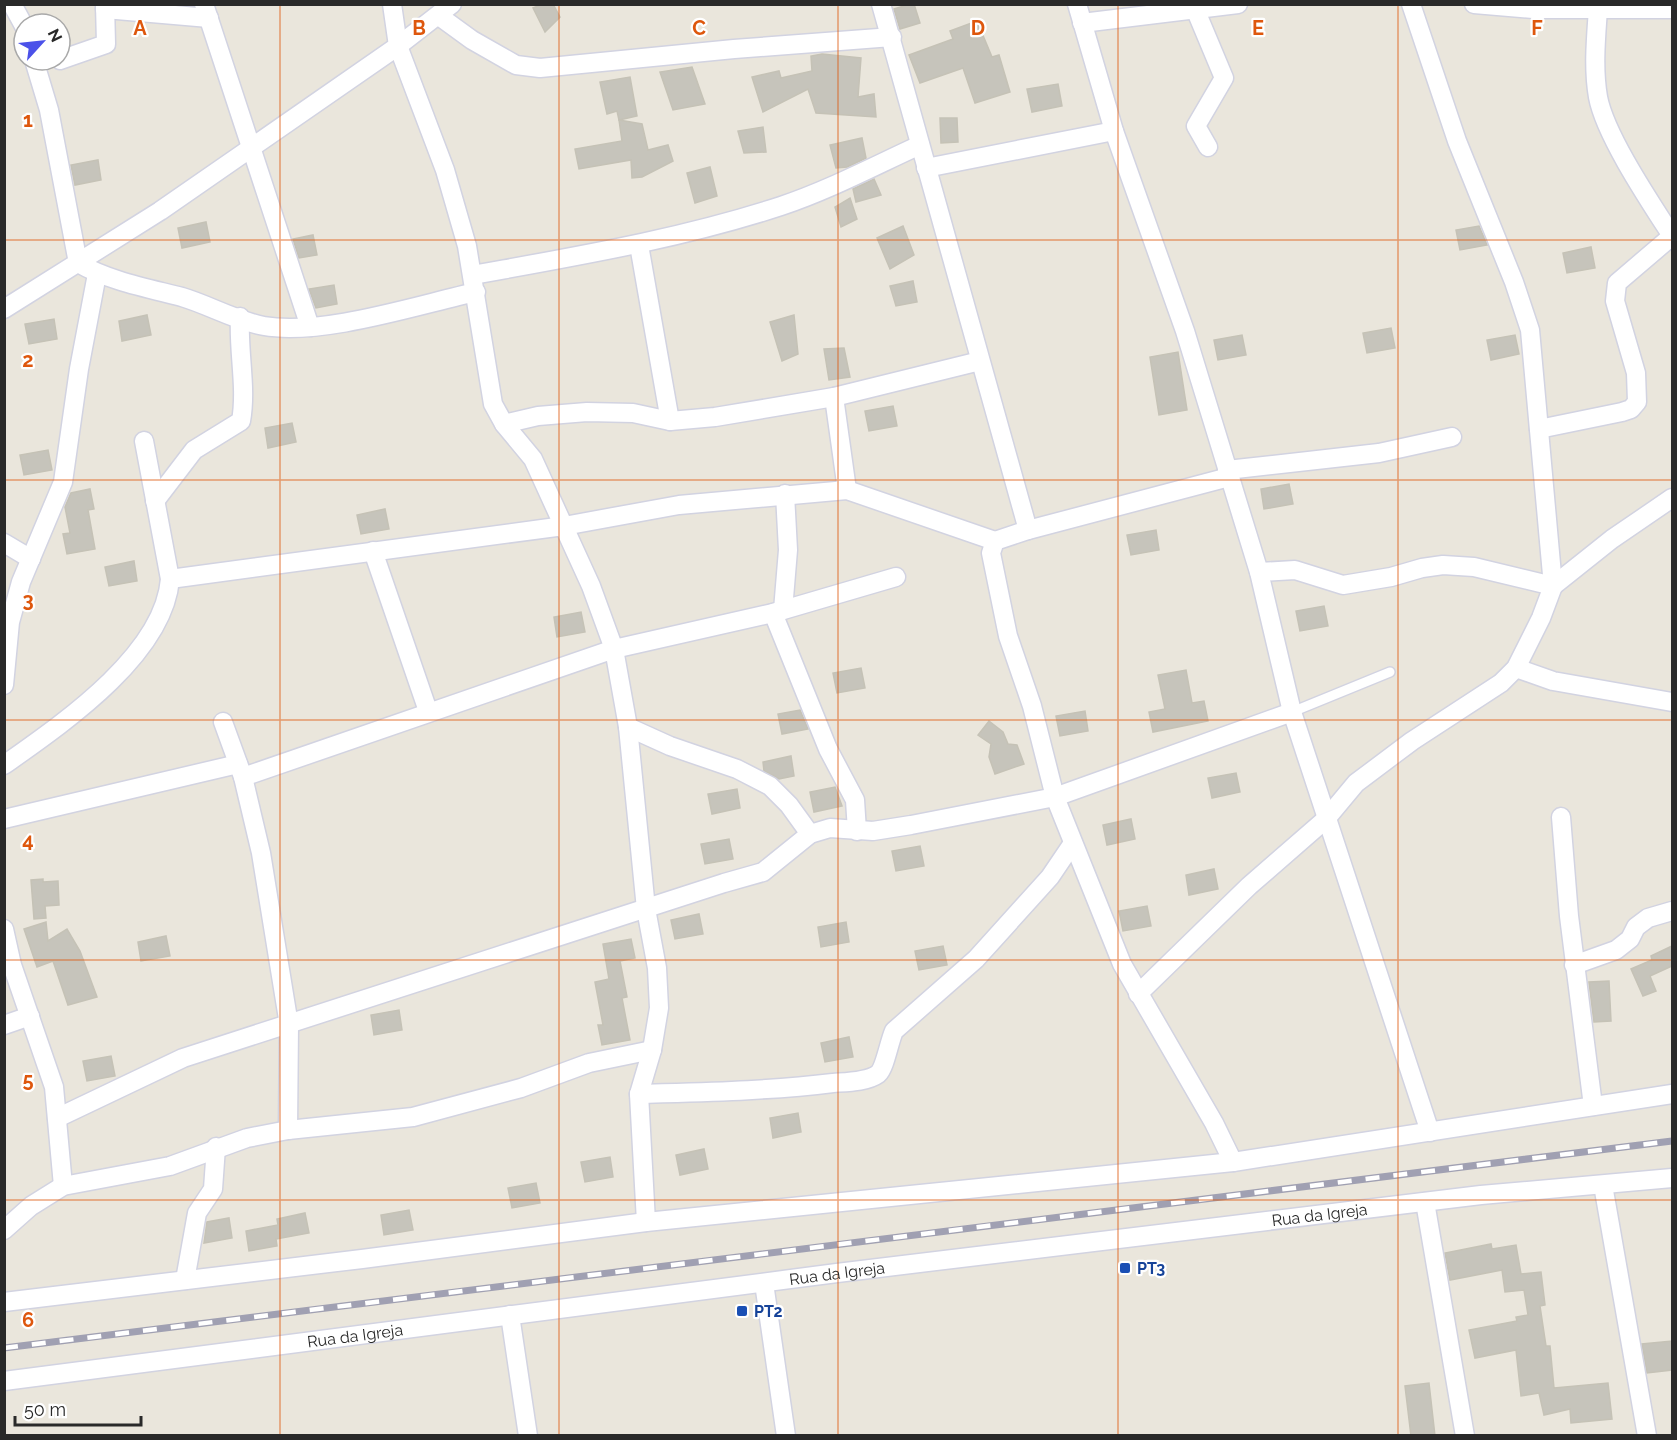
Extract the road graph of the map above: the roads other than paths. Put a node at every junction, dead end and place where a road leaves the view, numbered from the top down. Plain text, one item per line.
1 (23, 4) edge
2 (392, 4) edge
3 (881, 4) edge
4 (1077, 4) edge
5 (1238, 4) edge
6 (1411, 4) edge
7 (1474, 4) edge
8 (12, 5) edge
9 (105, 7) edge
10 (1194, 7) edge
11 (1598, 9) junction
12 (1672, 9) edge
13 (445, 10) edge
14 (206, 11) edge
15 (1082, 23) junction
16 (892, 37) junction
17 (398, 46) junction
18 (72, 56) edge
19 (38, 72) edge
20 (1114, 131) junction
21 (920, 145) junction
22 (251, 147) junction
23 (1208, 147) dead end
24 (926, 168) junction
25 (1672, 236) edge
26 (639, 245) junction
27 (78, 263) junction
28 (97, 274) junction
29 (474, 283) junction
30 (4, 309) edge
31 (240, 317) junction
32 (310, 327) junction
33 (980, 361) junction
34 (834, 397) junction
35 (670, 421) junction
36 (504, 424) junction
37 (1539, 429) junction
38 (1452, 437) dead end
39 (144, 441) dead end
40 (1228, 473) junction
41 (848, 490) junction
42 (785, 494) junction
43 (1672, 498) edge
44 (155, 501) junction
45 (564, 526) junction
46 (1028, 530) junction
47 (995, 541) junction
48 (4, 543) edge
49 (373, 551) junction
50 (31, 559) junction
51 (1259, 572) junction
52 (896, 577) dead end
53 (170, 579) junction
54 (1553, 586) junction
55 (778, 611) junction
56 (614, 649) junction
57 (1516, 668) junction
58 (1390, 672) dead end
59 (4, 685) edge
60 (1672, 702) edge
61 (428, 711) junction
62 (1292, 712) junction
63 (223, 722) dead end
64 (628, 727) junction
65 (4, 765) edge
66 (240, 770) junction
67 (1055, 797) junction
68 (1561, 818) dead end
69 (4, 819) edge
70 (1326, 819) junction
71 (857, 831) junction
72 (810, 834) junction
73 (1073, 843) junction
74 (645, 909) junction
75 (1672, 911) edge
76 (4, 929) edge
77 (1574, 965) junction
78 (1138, 994) junction
79 (30, 1016) junction
80 (4, 1025) edge
81 (289, 1025) junction
82 (652, 1050) junction
83 (639, 1094) junction
84 (1672, 1094) edge
85 (1593, 1106) junction
86 (57, 1118) junction
87 (288, 1130) junction
88 (1430, 1132) junction
89 (216, 1147) junction
90 (1233, 1162) junction
91 (1672, 1178) edge
92 (1603, 1185) junction
93 (63, 1186) junction
94 (1425, 1202) junction
95 (646, 1222) junction
96 (4, 1230) edge
97 (185, 1280) junction
98 (764, 1282) junction
99 (4, 1302) edge
100 (510, 1315) junction
101 (4, 1381) edge
102 (528, 1436) edge
103 (786, 1436) edge
104 (1465, 1436) edge
105 (1647, 1436) edge

1 - 8 street
2 - 17 street
3 - 16 street
4 - 15 street
5 - 10 street
6 - 37 street
7 - 11 street
9 - 14 street
9 - 18 street
10 - 15 street
10 - 23 street
11 - 12 street
11 - 25 street
13 - 16 street
13 - 17 street
14 - 22 street
15 - 20 street
16 - 21 street
17 - 22 street
17 - 29 street
19 - 27 street
20 - 24 street
20 - 40 street
21 - 24 street
21 - 26 street
22 - 27 street
22 - 32 street
24 - 33 street
25 - 37 street
26 - 29 street
26 - 35 street
27 - 28 street
27 - 30 street
28 - 31 street
28 - 50 street
29 - 32 street
29 - 36 street
31 - 32 street
31 - 44 street
33 - 34 street
33 - 46 street
34 - 35 street
34 - 41 street
35 - 36 street
36 - 45 street
37 - 54 street
38 - 40 street
39 - 44 street
40 - 46 street
40 - 51 street
41 - 42 street
41 - 47 street
42 - 45 street
42 - 55 street
43 - 54 street
44 - 53 street
45 - 49 street
45 - 56 street
46 - 47 street
47 - 67 street
48 - 50 street
49 - 53 street
49 - 61 street
50 - 59 street
51 - 54 street
51 - 62 street
52 - 55 street
53 - 65 street
54 - 57 street
55 - 56 street
55 - 71 street
56 - 61 street
56 - 64 street
57 - 60 street
57 - 70 street
58 - 62 lane
61 - 66 street
62 - 67 street
62 - 70 street
63 - 66 street
64 - 72 street
64 - 74 street
66 - 69 street
66 - 81 street
67 - 71 street
67 - 73 street
68 - 77 street
70 - 78 street
70 - 88 street
71 - 72 street
72 - 74 street
73 - 78 street
73 - 83 street
74 - 81 street
74 - 82 street
75 - 77 street
76 - 79 street
77 - 85 street
78 - 90 street
79 - 80 street
79 - 86 street
81 - 86 street
81 - 87 street
82 - 83 street
82 - 87 street
83 - 95 street
84 - 85 street
85 - 88 street
86 - 93 street
87 - 89 street
88 - 90 street
89 - 93 street
89 - 97 street
90 - 95 street
91 - 92 street, Rua da Igreja
92 - 94 street, Rua da Igreja
92 - 105 street
93 - 96 street
94 - 98 street, Rua da Igreja
94 - 104 street
95 - 97 street
97 - 99 street
98 - 100 street, Rua da Igreja
98 - 103 street
100 - 101 street, Rua da Igreja
100 - 102 street

